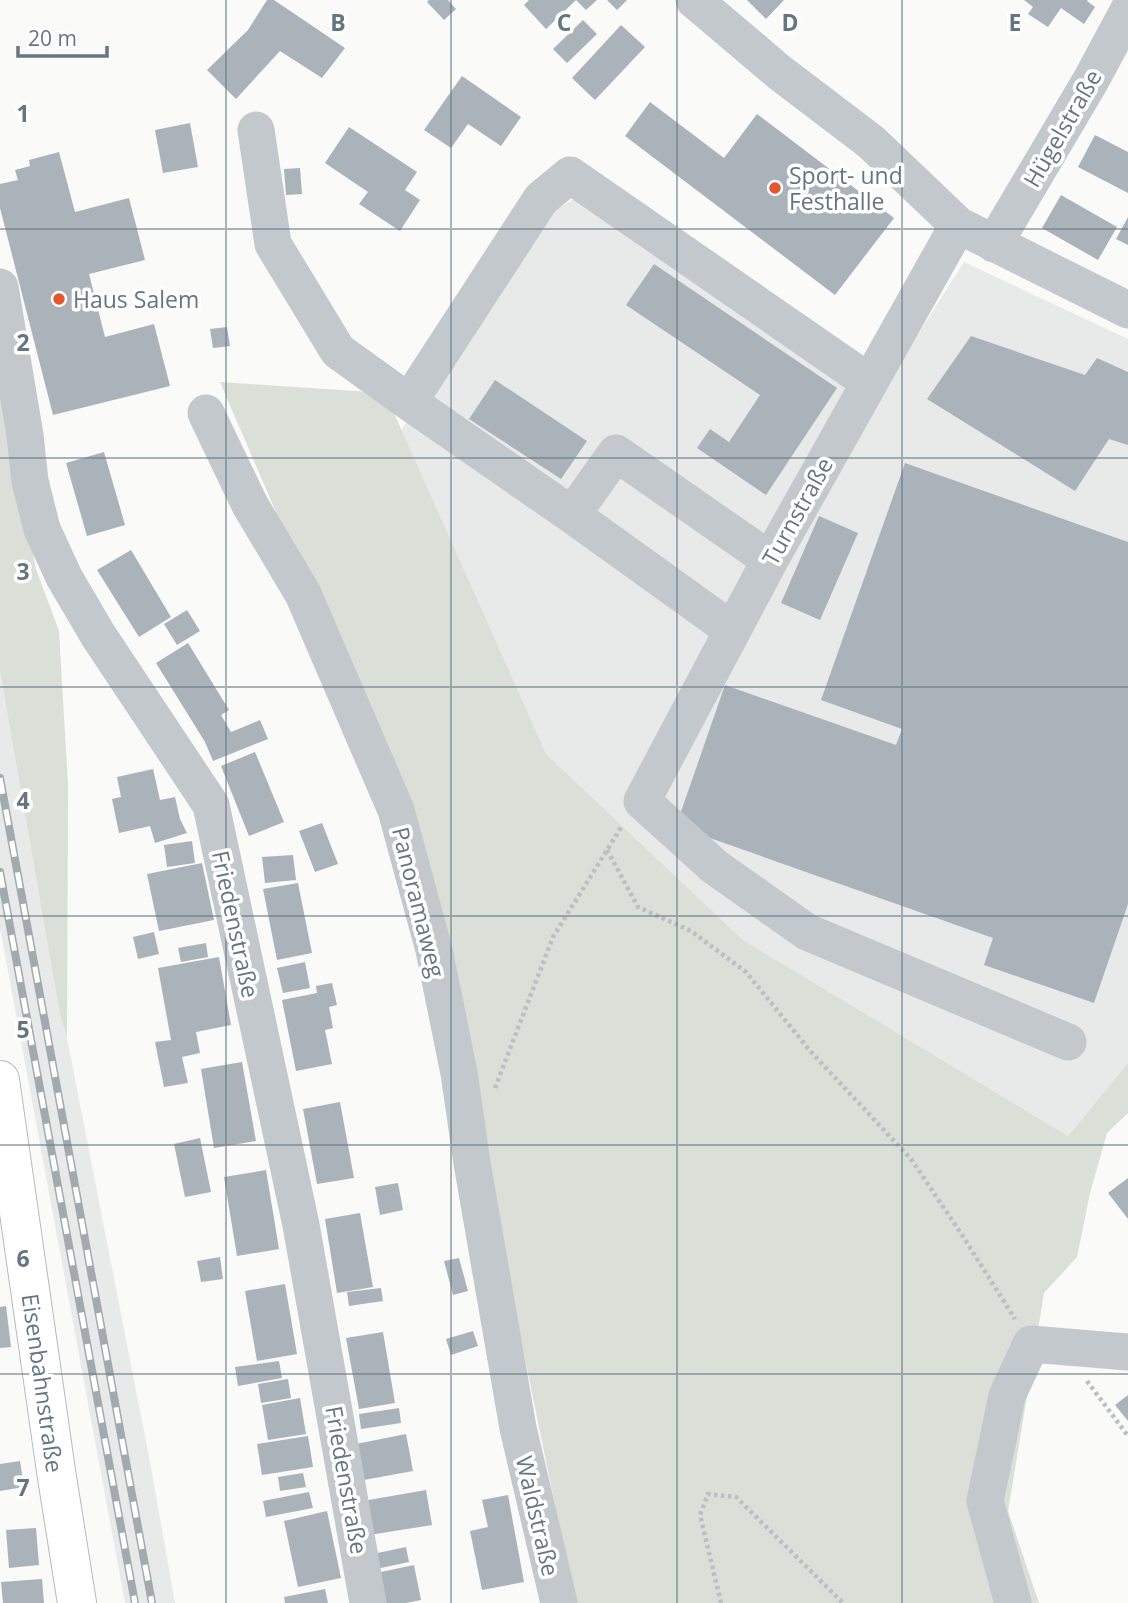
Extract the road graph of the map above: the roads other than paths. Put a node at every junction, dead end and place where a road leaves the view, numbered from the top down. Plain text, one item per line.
1 (694, 0) edge
2 (1128, 11) edge
3 (256, 130) dead end
4 (958, 225) junction
5 (994, 244) junction
6 (0, 287) edge
7 (1128, 310) edge
8 (869, 382) junction
9 (409, 402) junction
10 (206, 413) dead end
11 (572, 515) junction
12 (770, 560) junction
13 (732, 630) junction
14 (1068, 1042) dead end
15 (0, 1080) edge
16 (1128, 1352) edge
17 (518, 1428) joint
18 (77, 1603) edge
19 (369, 1603) edge
20 (559, 1603) edge
21 (1013, 1603) edge

1 - 4 street
2 - 5 street, Hügelstraße
3 - 9 street
4 - 5 street
4 - 8 street, Turnstraße
5 - 7 street
6 - 19 street, Friedenstraße
8 - 9 street
8 - 12 street, Turnstraße
9 - 11 street
10 - 17 street, Panoramaweg
11 - 12 street
11 - 13 street
12 - 13 street, Turnstraße
13 - 14 street, Turnstraße
15 - 18 main road, Eisenbahnstraße
16 - 21 street
17 - 20 street, Waldstraße

